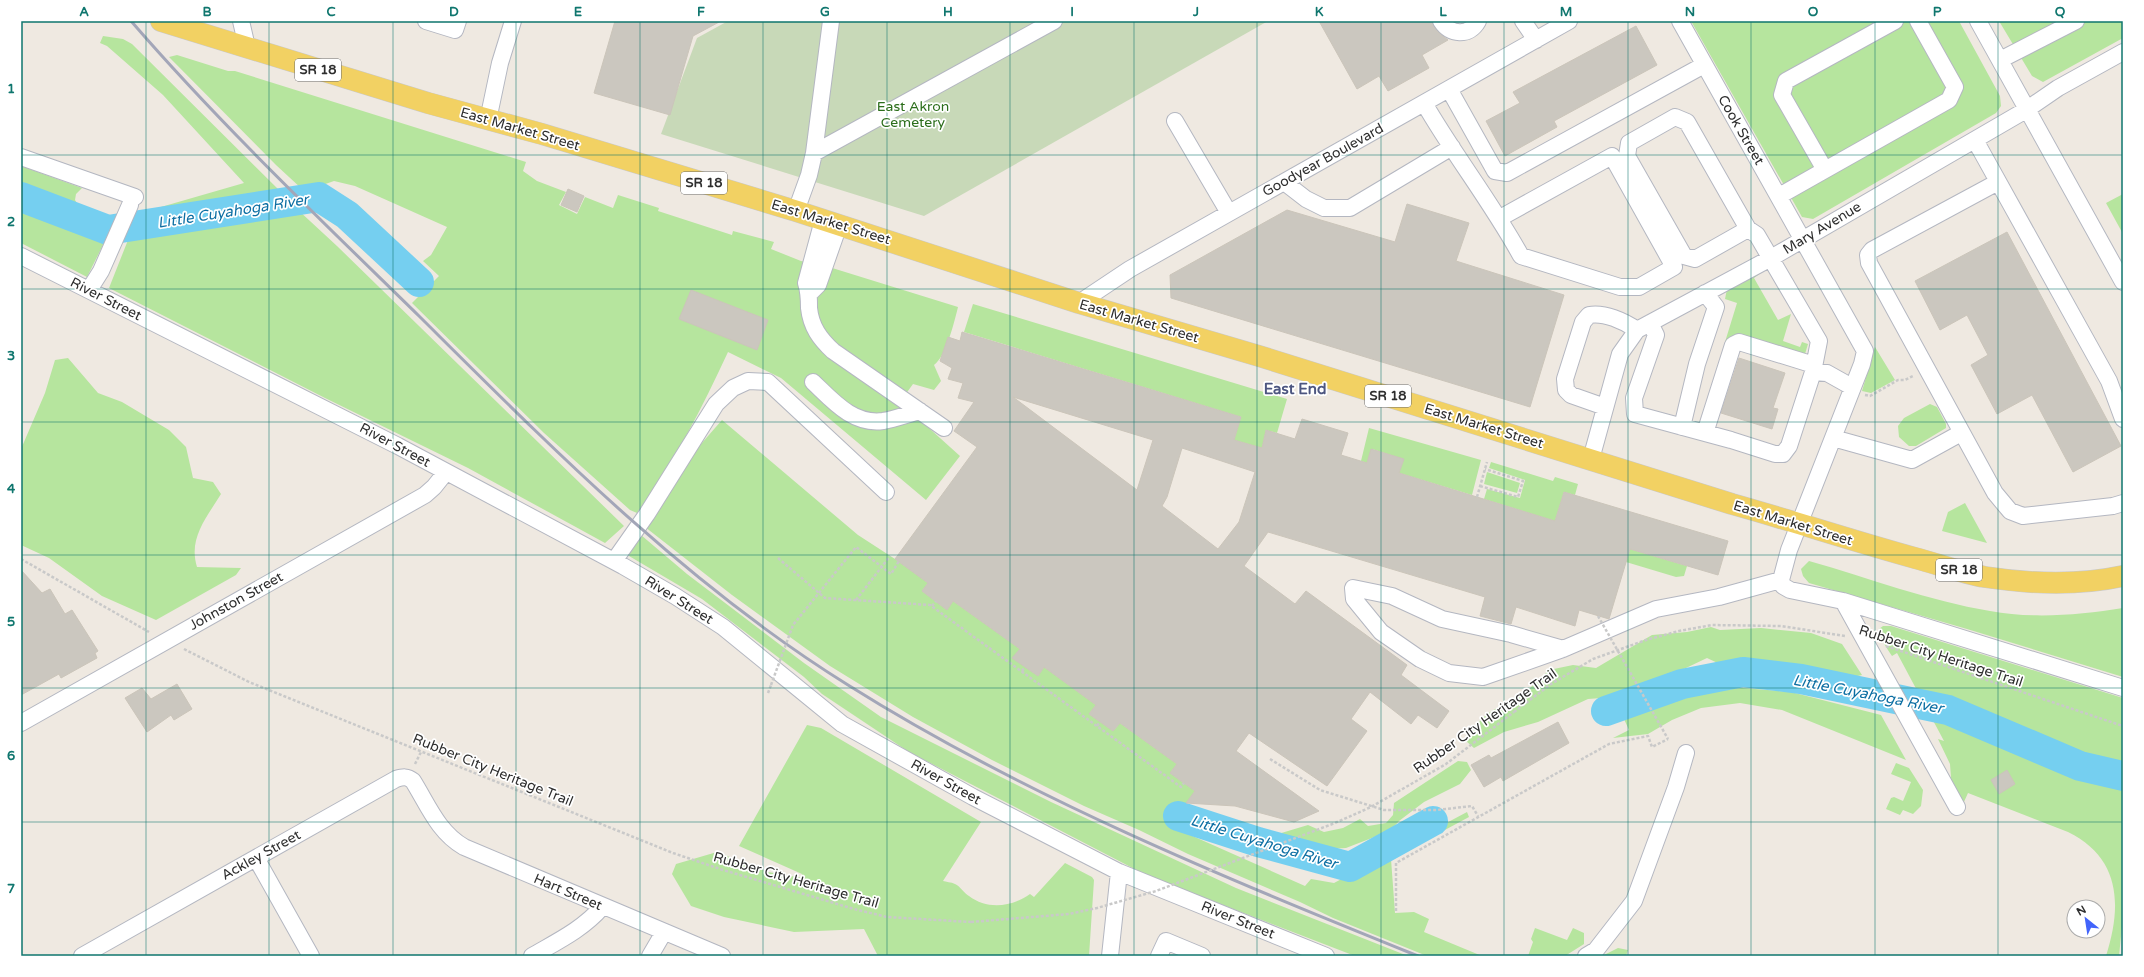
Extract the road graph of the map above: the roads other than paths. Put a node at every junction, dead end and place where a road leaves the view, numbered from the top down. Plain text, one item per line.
1 (161, 21) edge
2 (242, 21) edge
3 (426, 21) edge
4 (458, 21) edge
5 (513, 21) edge
6 (831, 21) edge
7 (1054, 21) edge
8 (1441, 21) edge
9 (1478, 21) edge
10 (1523, 21) edge
11 (1569, 21) edge
12 (1680, 21) edge
13 (1895, 21) edge
14 (1918, 21) edge
15 (1978, 21) edge
16 (2076, 21) edge
17 (1536, 40) junction
18 (247, 47) junction
19 (2123, 52) edge
20 (2000, 60) junction
21 (1704, 65) junction
22 (1449, 89) junction
23 (1424, 103) junction
24 (2026, 110) junction
25 (488, 120) junction
26 (1175, 121) dead end
27 (1975, 140) junction
28 (1452, 147) junction
29 (814, 153) junction
30 (21, 157) edge
31 (1825, 170) junction
32 (1284, 182) junction
33 (1998, 182) junction
34 (1779, 196) junction
35 (796, 211) junction
36 (1229, 213) junction
37 (1500, 218) junction
38 (831, 222) junction
39 (1748, 229) junction
40 (1802, 239) junction
41 (21, 256) edge
42 (1771, 258) junction
43 (2123, 282) edge
44 (89, 290) junction
45 (1705, 293) junction
46 (1079, 303) junction
47 (1643, 326) junction
48 (1813, 368) junction
49 (813, 382) dead end
50 (1857, 391) junction
51 (1605, 407) junction
52 (920, 411) junction
53 (2123, 419) edge
54 (1682, 427) junction
55 (944, 428) dead end
56 (1705, 433) junction
57 (1961, 433) junction
58 (1833, 438) junction
59 (1591, 459) junction
60 (446, 472) junction
61 (886, 492) dead end
62 (2123, 503) edge
63 (1800, 523) junction
64 (614, 561) junction
65 (2123, 576) edge
66 (1781, 580) junction
67 (1843, 601) junction
68 (1563, 649) junction
69 (2123, 688) edge
70 (21, 723) edge
71 (1686, 753) dead end
72 (1956, 807) dead end
73 (430, 808) joint
74 (256, 858) junction
75 (1119, 872) junction
76 (602, 907) junction
77 (664, 932) junction
78 (1591, 953) edge
79 (82, 956) edge
80 (311, 956) edge
81 (532, 956) edge
82 (650, 956) edge
83 (722, 956) edge
84 (1110, 956) edge
85 (1159, 956) edge
86 (1202, 956) edge
87 (1326, 956) edge

1 - 18 main road, East Market Street / SR 18
2 - 18 street
3 - 4 street
5 - 25 street
6 - 29 street
7 - 29 street
8 - 9 street
10 - 17 street
11 - 17 street, Goodyear Boulevard
12 - 21 street, Cook Street
13 - 31 street
14 - 31 street
15 - 20 street
16 - 20 street
17 - 22 street, Goodyear Boulevard
18 - 25 main road, East Market Street / SR 18
19 - 24 street, Mary Avenue
20 - 24 street
21 - 22 street
21 - 34 street, Cook Street
22 - 23 street, Goodyear Boulevard
23 - 28 street
23 - 32 street, Goodyear Boulevard
24 - 27 street, Mary Avenue
24 - 43 street
25 - 35 main road, East Market Street / SR 18
26 - 36 street
27 - 33 street
27 - 40 street, Mary Avenue
28 - 32 street
28 - 37 street
29 - 35 street
30 - 44 street
31 - 34 street
32 - 36 street, Goodyear Boulevard
33 - 53 street
33 - 57 street
34 - 40 street, Cook Street
35 - 38 main road, East Market Street / SR 18
36 - 46 street, Goodyear Boulevard
37 - 37 street
38 - 46 main road, East Market Street / SR 18
38 - 52 street
39 - 39 street
39 - 42 street
40 - 42 street, Mary Avenue
40 - 50 street, Cook Street
41 - 44 street, River Street
42 - 45 street, Mary Avenue
42 - 48 street
44 - 60 street, River Street
45 - 47 street, Mary Avenue
45 - 54 street
46 - 59 main road, East Market Street / SR 18
47 - 51 street, Mary Avenue
47 - 51 street
47 - 54 street
48 - 50 street
48 - 56 street
48 - 56 street
49 - 52 street
50 - 58 street, Cook Street
51 - 59 street, Mary Avenue
52 - 55 street
54 - 56 street
57 - 58 street
57 - 62 street
58 - 63 street, Cook Street
59 - 63 main road, East Market Street / SR 18
60 - 64 street, River Street
60 - 70 street, Johnston Street
61 - 64 street
63 - 65 main road, East Market Street / SR 18
63 - 66 street, Cook Street
64 - 75 street, River Street
66 - 67 street
66 - 68 street
67 - 69 street
67 - 72 street
68 - 68 street
71 - 78 street
73 - 74 street, Ackley Street
73 - 76 street, Hart Street
74 - 79 street, Ackley Street
74 - 80 street
75 - 84 street
75 - 87 street, River Street
76 - 77 street, Hart Street
76 - 81 street
77 - 82 street
77 - 83 street, Hart Street
85 - 86 street

